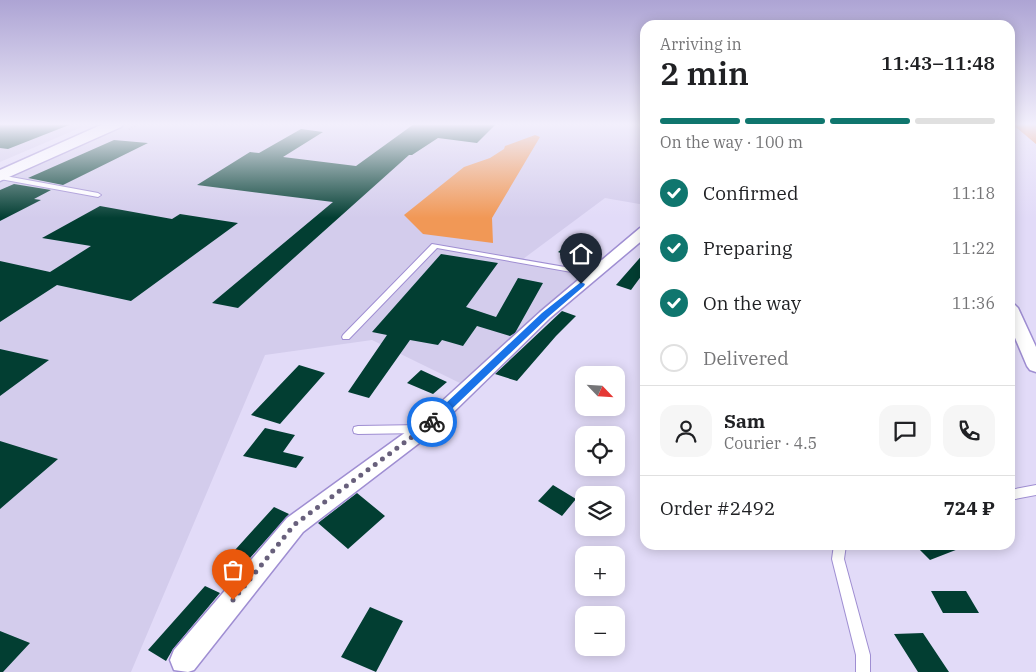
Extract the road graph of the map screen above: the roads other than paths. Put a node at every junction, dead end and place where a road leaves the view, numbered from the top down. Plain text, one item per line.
1 (20, 155) edge
2 (46, 155) edge
3 (0, 164) edge
4 (0, 176) edge
5 (98, 195) dead end
6 (640, 234) edge
7 (594, 274) junction
8 (1015, 319) edge
9 (346, 337) dead end
10 (1036, 366) edge
11 (424, 429) junction
12 (358, 430) dead end
13 (1036, 490) edge
14 (1015, 494) edge
15 (839, 550) edge
16 (184, 660) dead end
17 (863, 672) edge

1 - 3 main road
2 - 4 main road
4 - 5 lane
6 - 7 street
7 - 9 lane
7 - 11 street
8 - 10 street
11 - 12 lane
11 - 16 street
13 - 14 lane
15 - 17 lane

